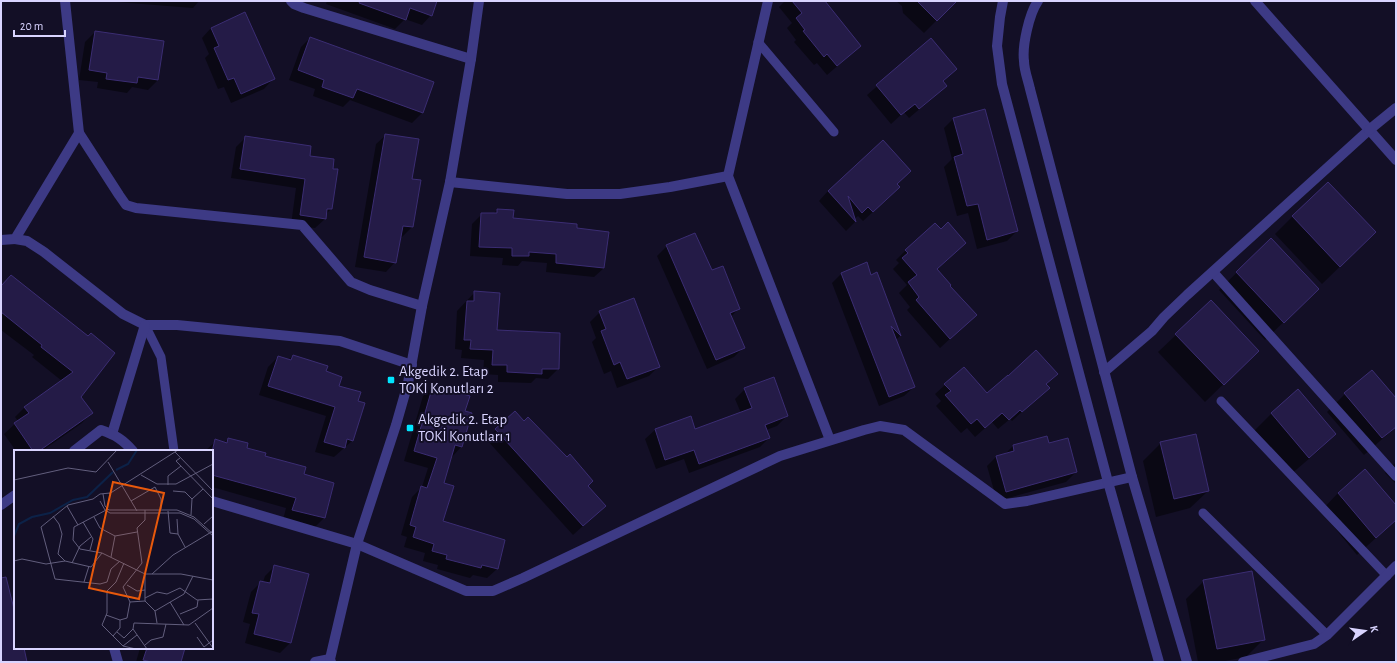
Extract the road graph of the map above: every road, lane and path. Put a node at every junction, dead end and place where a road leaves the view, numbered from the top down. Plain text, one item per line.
1 (64, 1) edge
2 (291, 1) edge
3 (479, 1) edge
4 (768, 1) edge
5 (1003, 1) edge
6 (1255, 1) edge
7 (1033, 3) edge
8 (758, 42) junction
9 (471, 59) junction
10 (1396, 108) edge
11 (1369, 130) junction
12 (834, 132) dead end
13 (79, 133) junction
14 (1396, 160) edge
15 (728, 176) junction
16 (450, 182) junction
17 (15, 239) junction
18 (1, 240) edge
19 (1213, 272) junction
20 (422, 306) junction
21 (145, 325) junction
22 (412, 365) junction
23 (1104, 372) junction
24 (1221, 400) dead end
25 (112, 434) junction
26 (830, 440) junction
27 (75, 450) edge
28 (132, 450) edge
29 (174, 450) edge
30 (1396, 476) edge
31 (1132, 477) junction
32 (1108, 482) junction
33 (14, 496) edge
34 (213, 501) edge
35 (1, 505) edge
36 (1203, 513) dead end
37 (357, 544) junction
38 (1396, 566) edge
39 (1387, 576) junction
40 (1327, 636) junction
41 (114, 649) edge
42 (330, 660) edge
43 (118, 662) edge
44 (316, 662) edge
45 (1159, 662) edge
46 (1187, 662) edge
47 (1243, 662) edge

1 - 13 street
2 - 9 street
3 - 9 street
4 - 8 street
5 - 32 street
6 - 11 street
7 - 23 street
8 - 12 lane
8 - 15 street
9 - 16 street
10 - 11 street
11 - 14 street
11 - 19 street
13 - 17 street
13 - 20 street
15 - 16 street
15 - 26 street
16 - 20 street
17 - 18 street
17 - 21 street
19 - 23 street
19 - 30 street
20 - 22 street
21 - 22 street
21 - 25 street
21 - 29 lane
22 - 37 street
23 - 31 street
24 - 39 lane
25 - 27 street
25 - 28 street
26 - 32 street
26 - 37 street
31 - 32 street
31 - 46 street
32 - 45 street
33 - 35 street
34 - 37 street
36 - 40 lane
37 - 42 street
38 - 39 street
39 - 40 street
40 - 47 street
41 - 43 street
42 - 44 street

